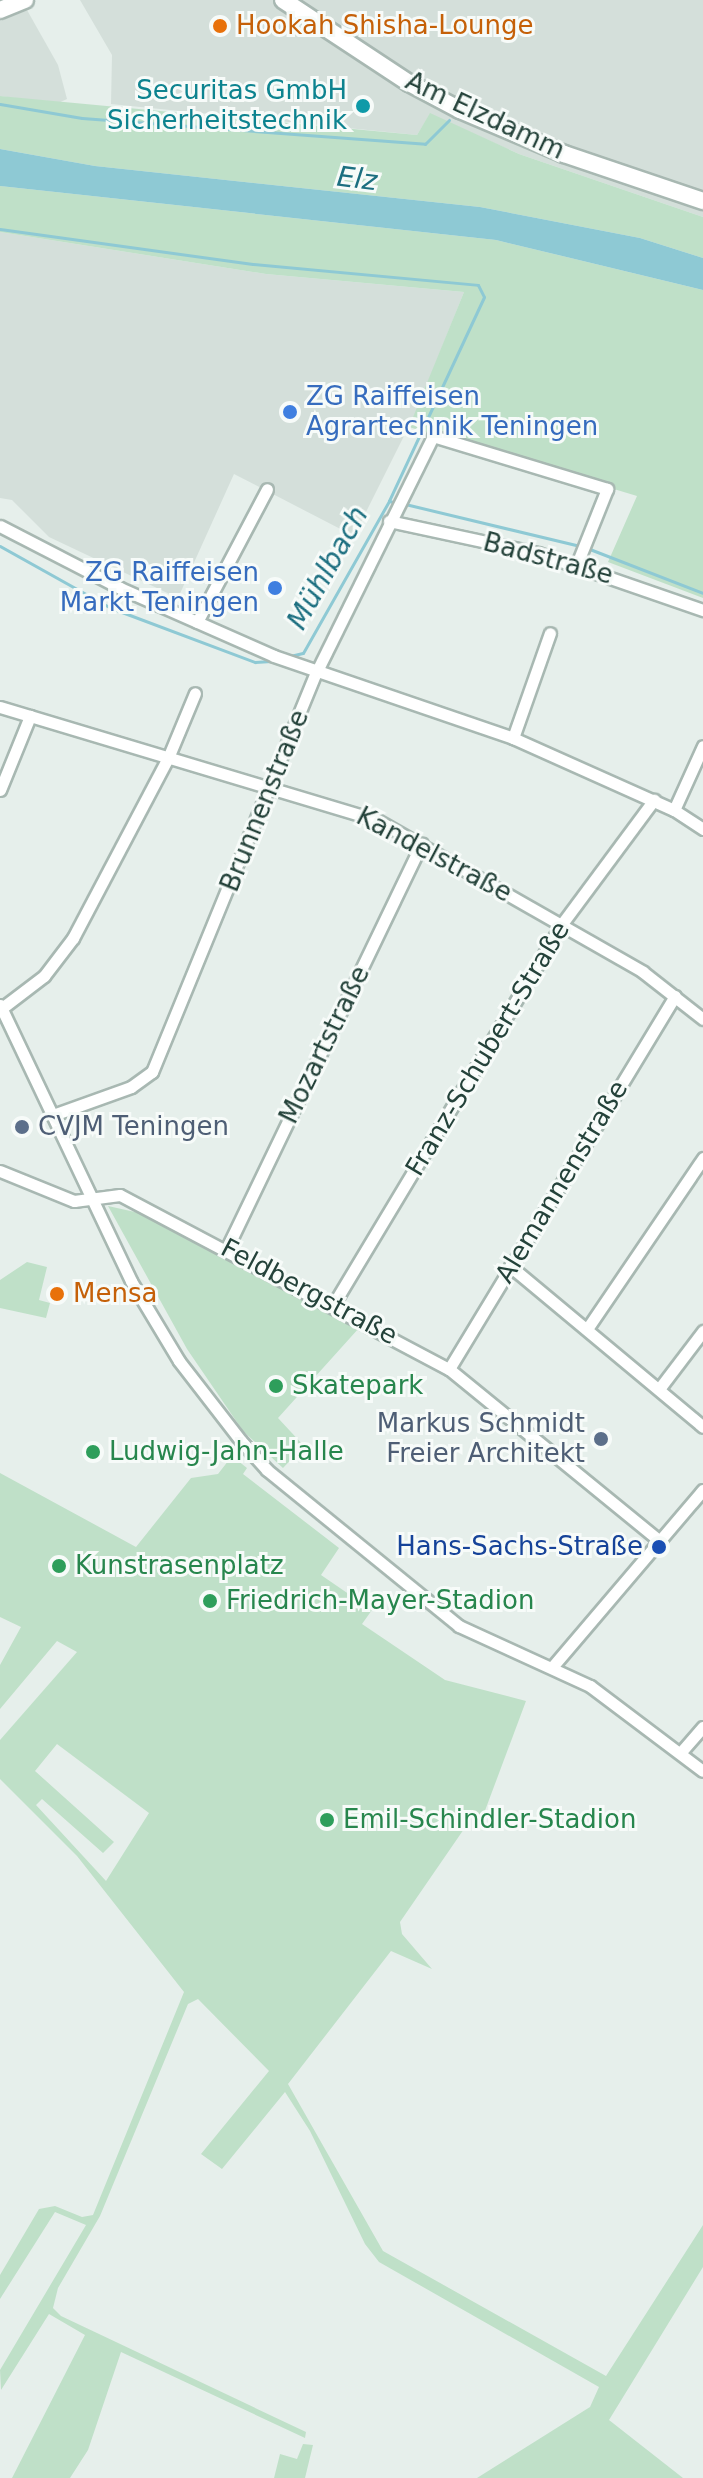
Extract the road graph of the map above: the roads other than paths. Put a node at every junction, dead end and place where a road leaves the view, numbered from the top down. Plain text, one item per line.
1 (25, 0) edge
2 (283, 0) edge
3 (0, 10) edge
4 (703, 201) edge
5 (267, 489) dead end
6 (389, 521) junction
7 (0, 526) edge
8 (579, 560) junction
9 (703, 610) edge
10 (197, 622) junction
11 (550, 633) dead end
12 (316, 673) junction
13 (195, 693) dead end
14 (0, 707) edge
15 (30, 716) junction
16 (513, 738) junction
17 (703, 746) edge
18 (168, 758) junction
19 (271, 786) junction
20 (0, 790) edge
21 (654, 800) junction
22 (674, 810) junction
23 (703, 829) edge
24 (422, 843) junction
25 (561, 925) junction
26 (675, 996) junction
27 (1, 1006) edge
28 (703, 1019) edge
29 (53, 1115) junction
30 (703, 1158) edge
31 (0, 1171) edge
32 (92, 1197) junction
33 (227, 1248) junction
34 (510, 1266) junction
35 (333, 1305) junction
36 (587, 1329) junction
37 (703, 1331) edge
38 (449, 1369) junction
39 (659, 1389) junction
40 (703, 1427) edge
41 (703, 1490) edge
42 (660, 1541) junction
43 (553, 1666) junction
44 (703, 1727) edge
45 (681, 1752) junction
46 (703, 1771) edge

1 - 3 street
2 - 4 street, Am Elzdamm
5 - 10 street
6 - 8 street, Badstraße
6 - 8 street, Brunnenstraße
6 - 12 street, Brunnenstraße
7 - 10 street
8 - 9 street, Badstraße
10 - 12 street
11 - 16 street
12 - 16 street
12 - 19 street, Brunnenstraße
13 - 18 street
14 - 15 street, Kandelstraße
15 - 18 street, Kandelstraße
15 - 20 street
16 - 21 street
17 - 22 street
18 - 19 street, Kandelstraße
18 - 27 street
19 - 24 street, Kandelstraße
19 - 29 street, Brunnenstraße
21 - 22 street
21 - 25 street, Franz-Schubert-Straße
22 - 23 street
24 - 25 street, Kandelstraße
24 - 33 street, Mozartstraße
25 - 26 street, Kandelstraße
25 - 35 street, Franz-Schubert-Straße
26 - 28 street, Kandelstraße
26 - 34 street, Alemannenstraße
27 - 29 street
29 - 32 street
30 - 36 street
31 - 32 street, Feldbergstraße
32 - 33 street, Feldbergstraße
32 - 43 street
33 - 35 street, Feldbergstraße
34 - 36 street
34 - 38 street, Alemannenstraße
35 - 38 street, Feldbergstraße
36 - 39 street
37 - 39 street
38 - 42 street, Feldbergstraße
39 - 40 street
41 - 42 street
42 - 43 street
43 - 45 street
44 - 45 street
45 - 46 street

